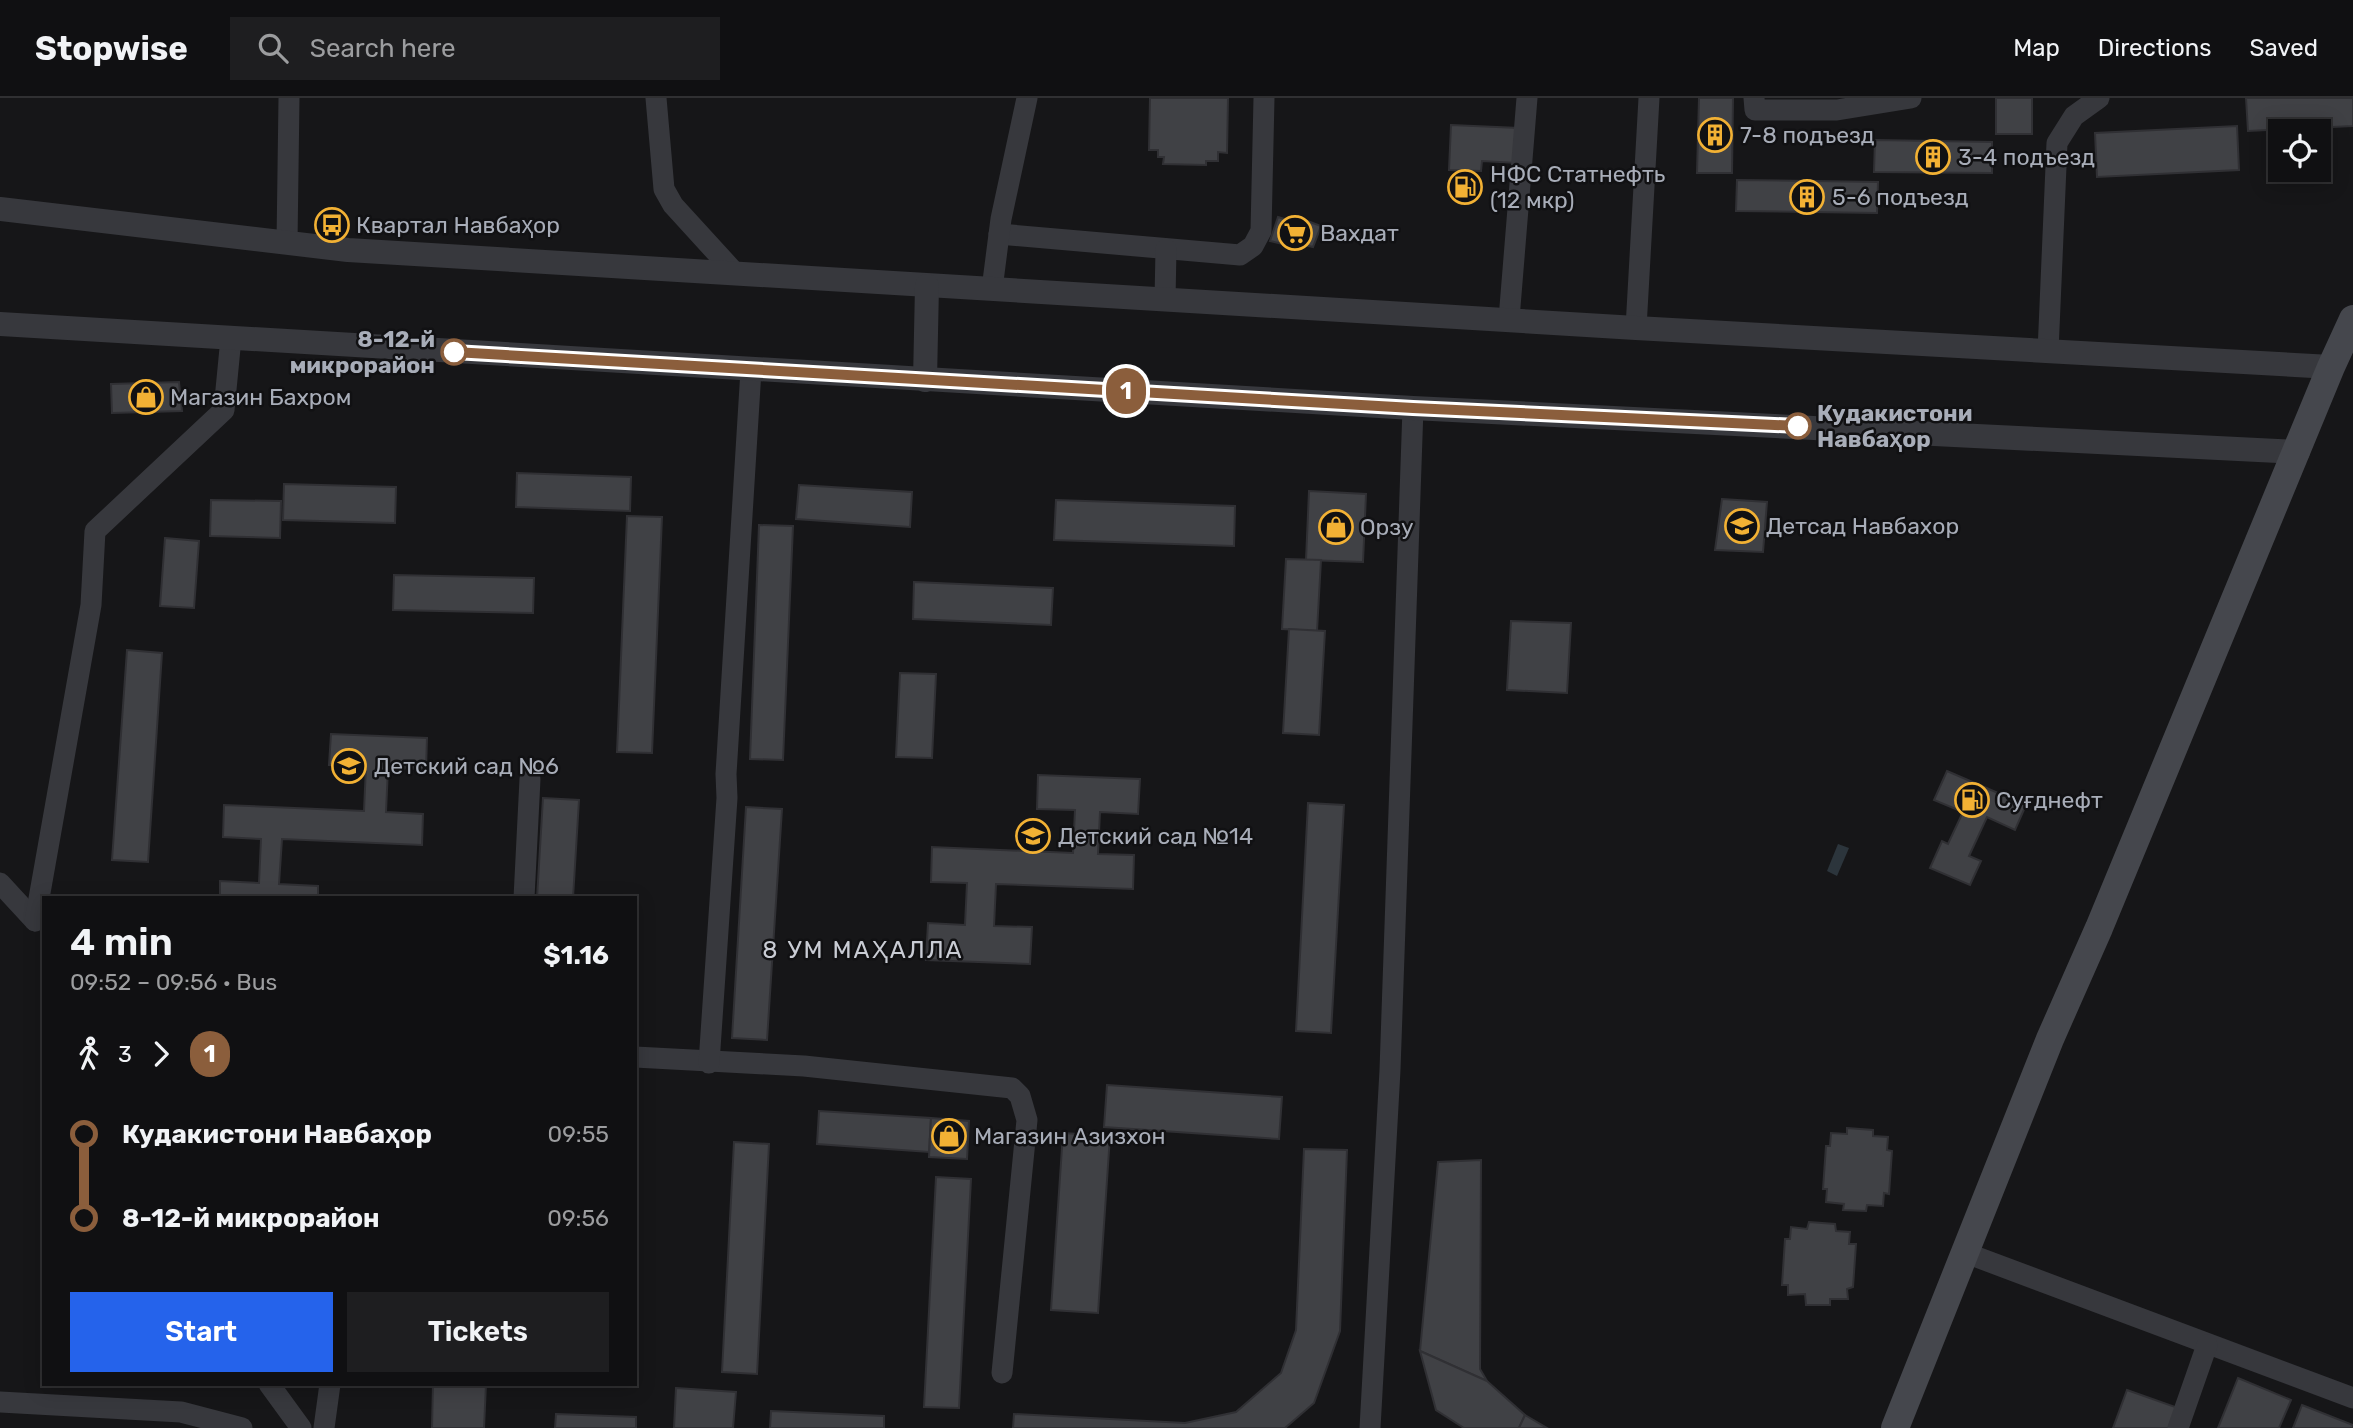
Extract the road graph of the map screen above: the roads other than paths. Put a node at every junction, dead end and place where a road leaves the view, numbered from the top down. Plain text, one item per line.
1 (289, 98) edge
2 (656, 98) edge
3 (1027, 98) edge
4 (1264, 98) edge
5 (1527, 98) edge
6 (1649, 98) edge
7 (1754, 98) edge
8 (1911, 98) edge
9 (2099, 98) edge
10 (1837, 104) edge
11 (0, 209) edge
12 (999, 234) junction
13 (287, 243) junction
14 (1166, 249) junction
15 (736, 274) junction
16 (927, 286) junction
17 (992, 289) junction
18 (1165, 300) junction
19 (1510, 319) junction
20 (2353, 319) edge
21 (0, 324) edge
22 (1636, 328) junction
23 (231, 338) junction
24 (2048, 352) junction
25 (2331, 367) junction
26 (751, 370) junction
27 (925, 380) junction
28 (1413, 408) junction
29 (2298, 452) junction
30 (530, 779) dead end
31 (0, 883) edge
32 (524, 896) edge
33 (637, 1057) edge
34 (709, 1063) junction
35 (1966, 1253) junction
36 (2207, 1345) junction
37 (1002, 1373) dead end
38 (270, 1386) edge
39 (330, 1386) edge
40 (2353, 1398) edge
41 (0, 1402) edge
42 (242, 1428) edge
43 (300, 1428) edge
44 (324, 1428) edge
45 (1370, 1428) edge
46 (1895, 1428) edge
47 (2178, 1428) edge

1 - 13 street
2 - 15 street
3 - 12 street
4 - 14 street
5 - 19 street
6 - 22 street
7 - 10 street
8 - 10 street
9 - 24 street
11 - 13 street
12 - 14 street
12 - 17 street
13 - 15 street
14 - 18 street
15 - 16 street
16 - 17 street
16 - 27 street
17 - 18 street
18 - 19 street
19 - 22 street
20 - 25 main road
21 - 23 street
22 - 24 street
23 - 26 street
23 - 31 street
24 - 25 street
25 - 29 main road
26 - 27 street
26 - 34 street
27 - 28 street
28 - 29 street
28 - 45 street
29 - 35 main road
30 - 32 street
33 - 34 street
34 - 37 street
35 - 36 street
35 - 46 main road
36 - 40 street
36 - 47 street
38 - 43 street
39 - 44 street
41 - 42 street

